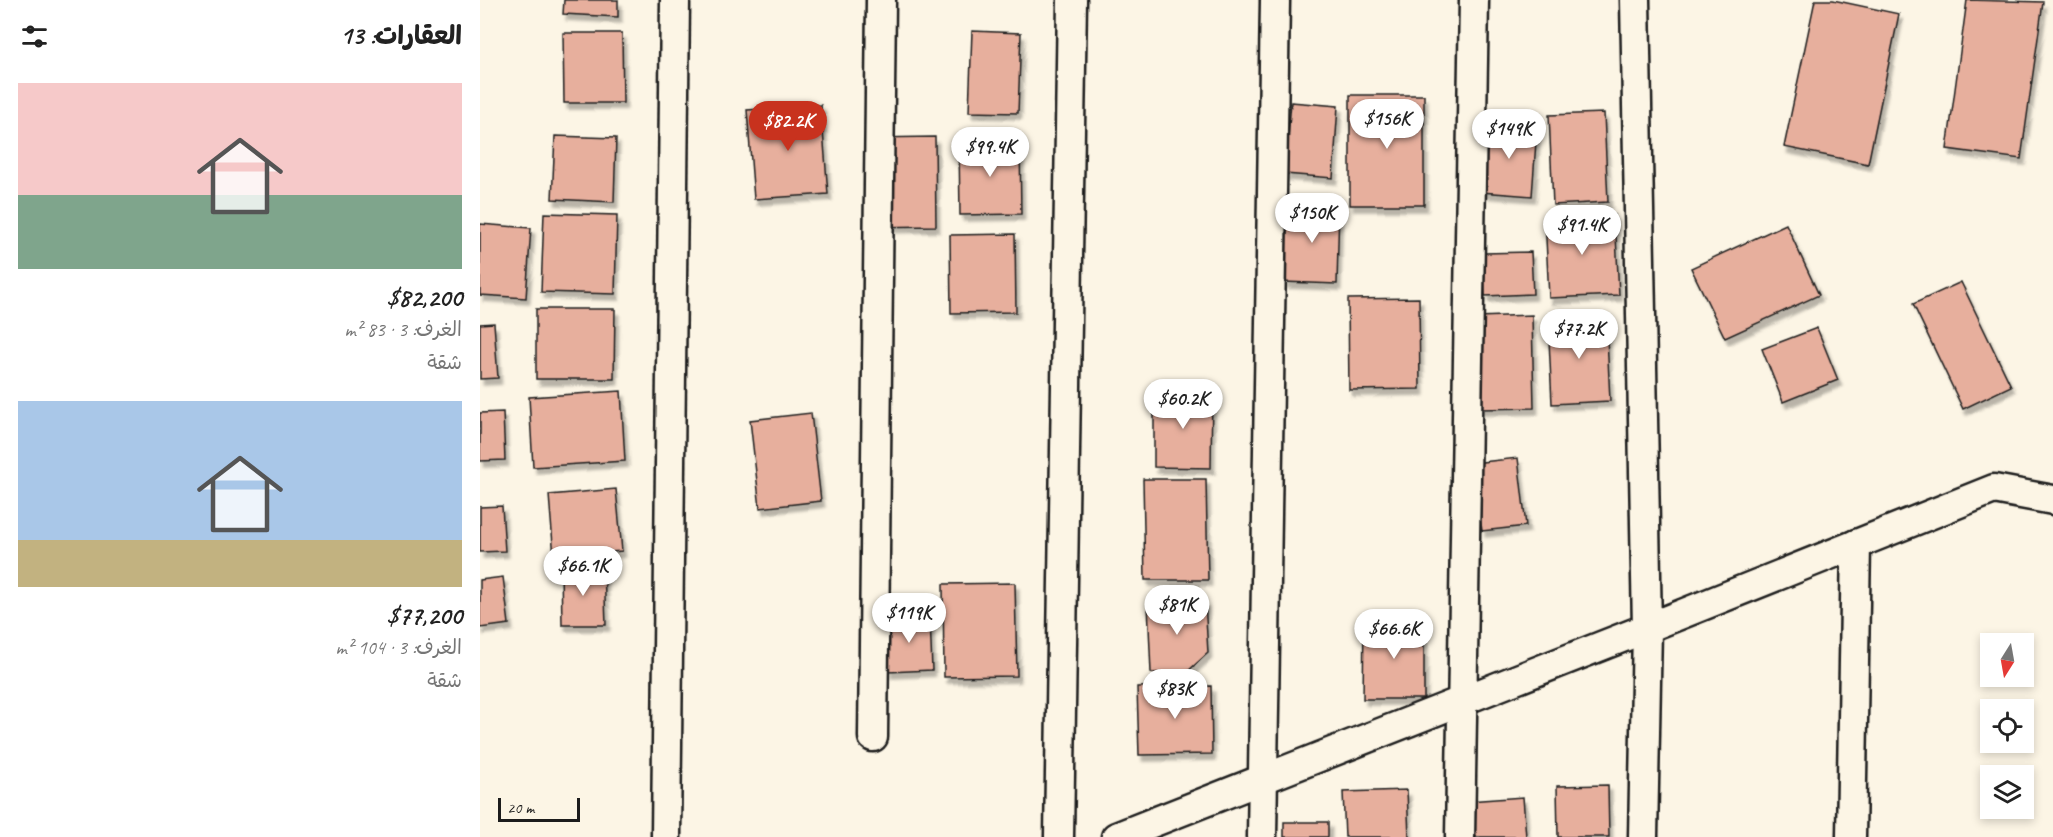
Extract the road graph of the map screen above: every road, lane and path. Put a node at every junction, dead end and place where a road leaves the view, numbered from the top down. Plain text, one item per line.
1 (675, 0) edge
2 (881, 0) edge
3 (1072, 0) edge
4 (1275, 0) edge
5 (1474, 0) edge
6 (1635, 0) edge
7 (2053, 500) edge
8 (1856, 544) junction
9 (1647, 628) junction
10 (1463, 699) junction
11 (873, 736) dead end
12 (1263, 778) junction
13 (666, 837) edge
14 (1059, 837) edge
15 (1116, 837) edge
16 (1262, 837) edge
17 (1460, 837) edge
18 (1642, 837) edge
19 (1851, 837) edge

1 - 13 street
2 - 11 street
3 - 14 street
4 - 12 street
5 - 10 street
6 - 9 street
7 - 8 street
8 - 9 street
8 - 19 street
9 - 10 street
9 - 18 street
10 - 12 street
10 - 17 street
12 - 15 street
12 - 16 street

